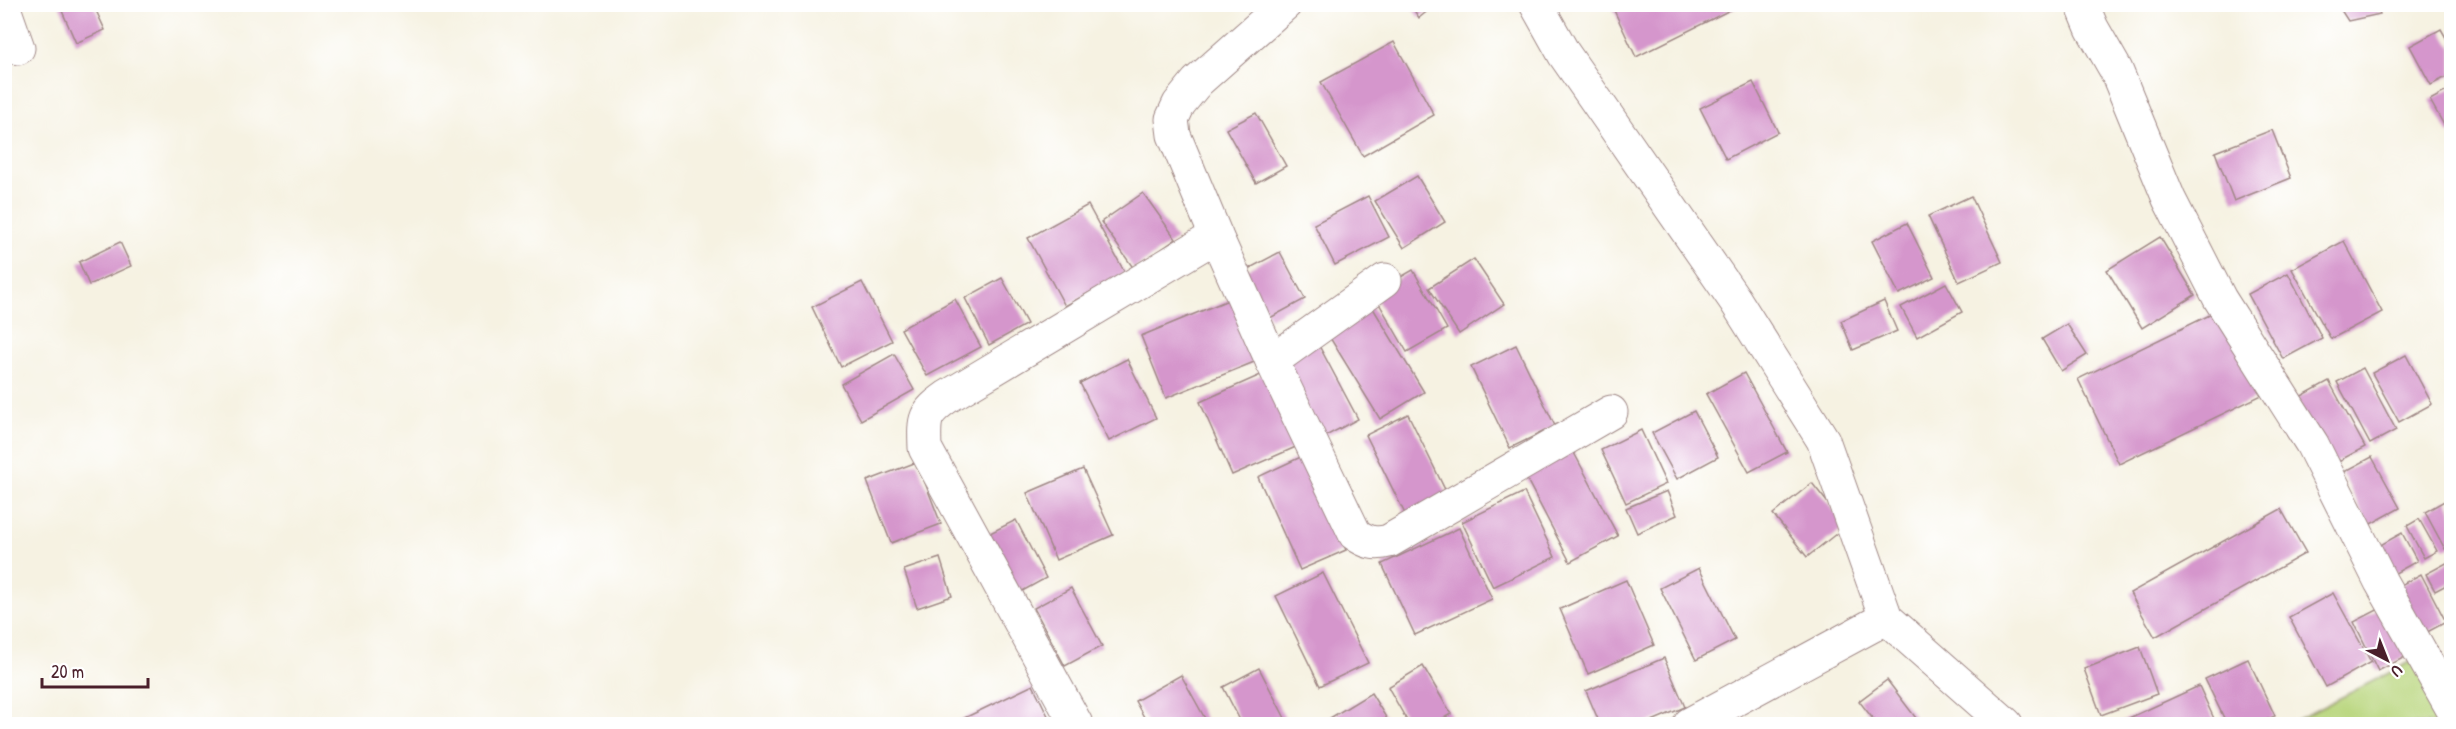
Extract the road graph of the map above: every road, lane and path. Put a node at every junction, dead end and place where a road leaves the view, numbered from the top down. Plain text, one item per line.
1 (1285, 4) edge
2 (1536, 4) edge
3 (2082, 4) edge
4 (4, 8) edge
5 (18, 48) dead end
6 (1216, 236) junction
7 (1385, 280) dead end
8 (1272, 362) junction
9 (1611, 412) dead end
10 (1886, 618) junction
11 (2451, 708) edge
12 (1076, 724) edge
13 (1690, 724) edge
14 (2006, 724) edge

1 - 6 street
2 - 10 street
3 - 11 street
4 - 5 street
6 - 8 street
6 - 12 street
7 - 8 street
8 - 9 street
10 - 13 street
10 - 14 street

